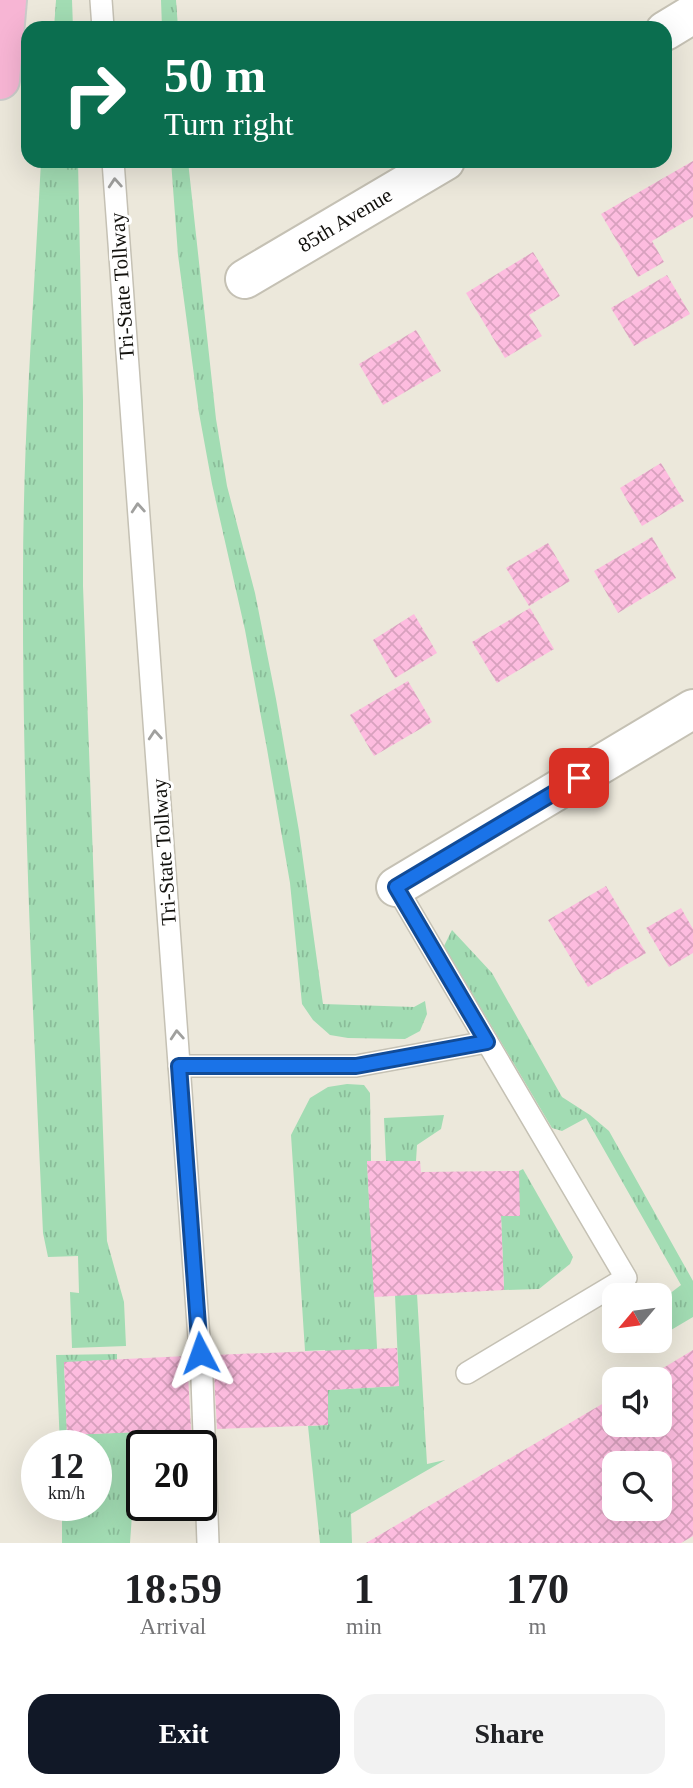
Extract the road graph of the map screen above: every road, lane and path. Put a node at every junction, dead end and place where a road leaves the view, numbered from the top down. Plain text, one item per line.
1 (8, 0) edge
2 (101, 0) edge
3 (693, 14) edge
4 (102, 21) edge
5 (672, 27) edge
6 (0, 80) edge
7 (114, 168) edge
8 (433, 168) edge
9 (245, 279) dead end
10 (693, 709) edge
11 (396, 887) joint
12 (487, 1042) junction
13 (179, 1066) junction
14 (467, 1373) dead end
15 (208, 1543) edge

1 - 6 highway
2 - 4 lane
3 - 5 street
13 -> 7 lane, Tri-State Tollway
8 - 9 street, 85th Avenue
10 - 11 street
11 - 12 lane
12 - 13 lane
12 - 14 lane
13 - 15 lane, Tri-State Tollway

